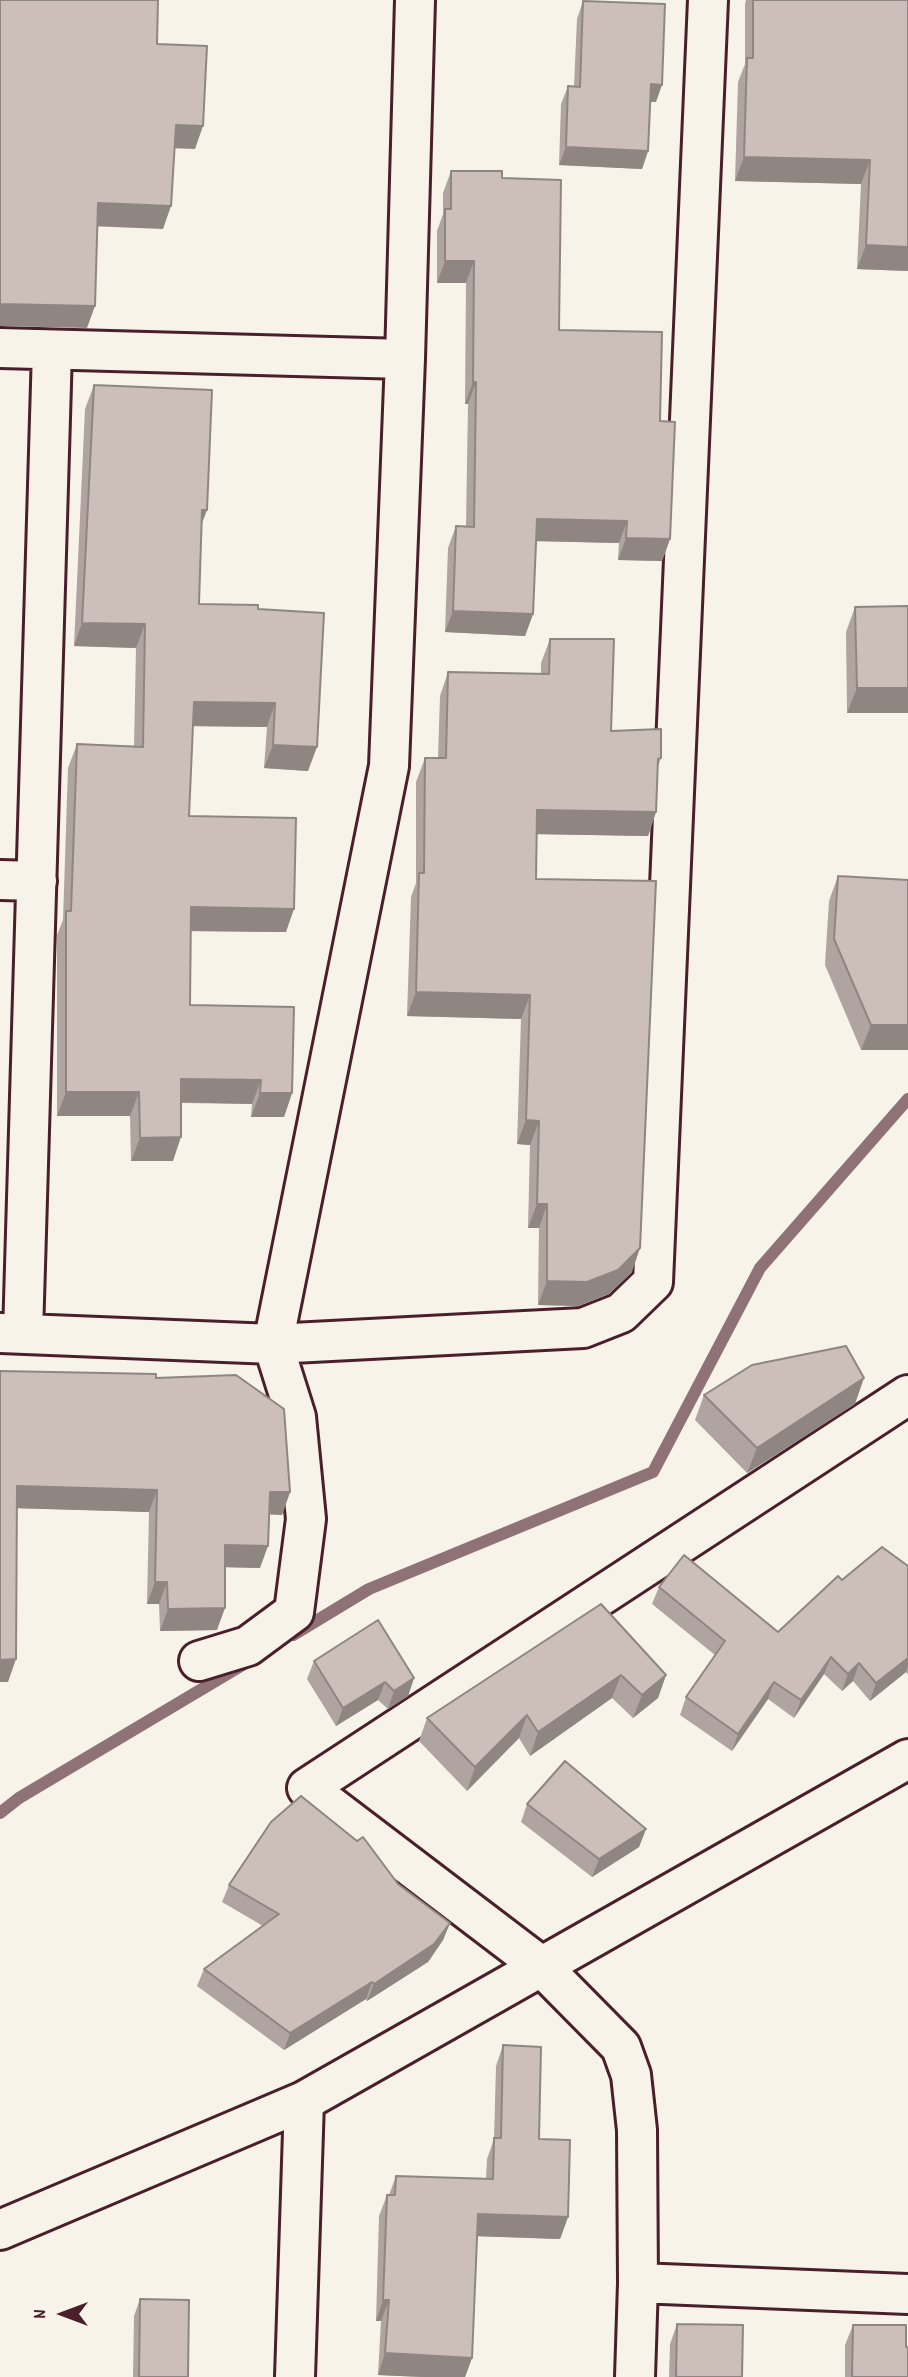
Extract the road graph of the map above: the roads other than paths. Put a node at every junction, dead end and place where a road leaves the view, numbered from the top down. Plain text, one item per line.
1 (415, 0) edge
2 (708, 0) edge
3 (0, 348) edge
4 (52, 349) junction
5 (405, 359) junction
6 (18, 880) edge
7 (12, 1334) edge
8 (273, 1344) junction
9 (908, 1395) edge
10 (199, 1661) dead end
11 (908, 1759) edge
12 (541, 1966) junction
13 (304, 2101) junction
14 (0, 2230) edge
15 (638, 2283) junction
16 (908, 2294) edge
17 (295, 2377) edge
18 (635, 2377) edge

1 - 5 street
2 - 8 street
3 - 4 street
4 - 5 street
4 - 6 street
5 - 8 street
6 - 7 street
7 - 8 street
8 - 10 street
9 - 12 street
11 - 12 street
12 - 13 street
12 - 15 street
13 - 14 street
13 - 17 street
15 - 16 street
15 - 18 street

